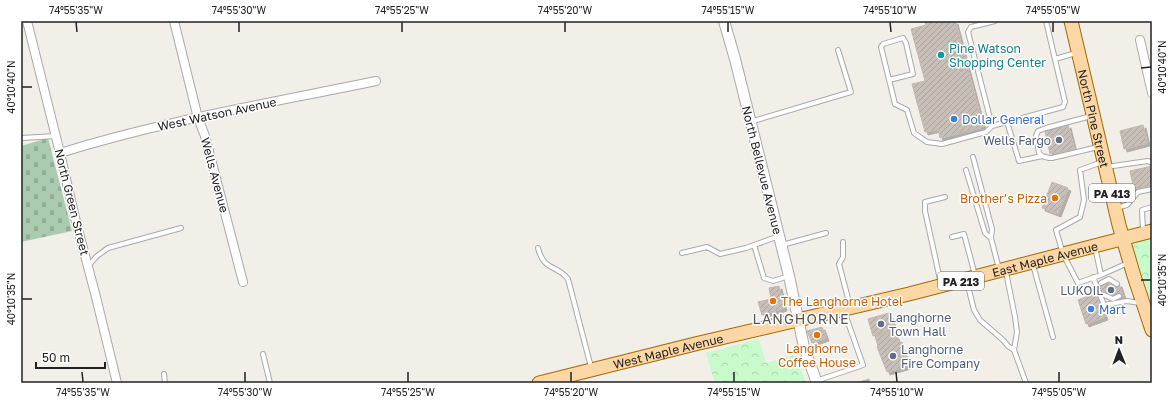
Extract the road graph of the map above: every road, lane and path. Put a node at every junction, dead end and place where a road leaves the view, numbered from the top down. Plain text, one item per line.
1 (27, 21) edge
2 (174, 21) edge
3 (724, 21) edge
4 (995, 21) edge
5 (1046, 21) edge
6 (1071, 21) edge
7 (1140, 40) dead end
8 (838, 50) dead end
9 (1078, 53) junction
10 (1055, 59) junction
11 (889, 80) junction
12 (376, 81) dead end
13 (1152, 93) edge
14 (1093, 116) junction
15 (198, 118) junction
16 (750, 122) junction
17 (1007, 122) junction
18 (992, 126) junction
19 (56, 136) junction
20 (21, 138) edge
21 (1101, 147) junction
22 (60, 153) junction
23 (1042, 156) junction
24 (973, 157) dead end
25 (1152, 163) edge
26 (1105, 164) junction
27 (966, 170) dead end
28 (1152, 189) edge
29 (944, 197) dead end
30 (1152, 207) edge
31 (1116, 208) junction
32 (181, 228) dead end
33 (826, 233) dead end
34 (1147, 233) edge
35 (952, 238) dead end
36 (990, 238) junction
37 (1124, 240) junction
38 (780, 241) junction
39 (843, 242) dead end
40 (754, 245) junction
41 (1095, 247) junction
42 (538, 248) dead end
43 (682, 252) dead end
44 (1063, 254) junction
45 (1033, 262) junction
46 (1130, 263) junction
47 (88, 266) junction
48 (1002, 270) junction
49 (1108, 273) junction
50 (1101, 275) junction
51 (789, 276) junction
52 (971, 278) junction
53 (1093, 278) junction
54 (1108, 279) junction
55 (243, 282) dead end
56 (1101, 283) dead end
57 (1110, 284) dead end
58 (1117, 284) dead end
59 (942, 286) junction
60 (1104, 295) dead end
61 (1119, 296) dead end
62 (1113, 300) junction
63 (1143, 304) junction
64 (847, 309) junction
65 (798, 321) junction
66 (1152, 330) edge
67 (1053, 337) dead end
68 (1014, 350) junction
69 (263, 354) dead end
70 (592, 370) junction
71 (164, 374) dead end
72 (816, 382) edge
73 (117, 383) edge
74 (165, 383) edge
75 (270, 383) edge
76 (539, 383) edge
77 (1026, 383) edge

1 - 19 street, North Green Street
2 - 15 street, Wells Avenue
3 - 16 street, North Bellevue Avenue
4 - 18 lane
5 - 10 lane
6 - 9 main road, North Pine Street / PA 413
7 - 13 street
8 - 16 lane
9 - 10 lane
9 - 14 main road, North Pine Street / PA 413
10 - 17 lane
11 - 11 lane
11 - 18 lane
12 - 15 street, West Watson Avenue
14 - 21 main road, North Pine Street / PA 413
14 - 23 lane
15 - 22 street, West Watson Avenue
15 - 55 street, Wells Avenue
16 - 38 street, North Bellevue Avenue
17 - 18 lane
17 - 23 lane
19 - 20 lane
19 - 22 street, North Green Street
21 - 23 lane
21 - 26 main road, North Pine Street / PA 413
22 - 47 street, North Green Street
24 - 36 lane
25 - 26 lane
26 - 31 main road, North Pine Street / PA 413
26 - 44 lane
27 - 36 lane
28 - 31 lane
29 - 59 lane
30 - 34 lane
31 - 37 main road, North Pine Street / PA 413
32 - 47 lane
33 - 38 lane
34 - 37 main road, East Maple Avenue / PA 213
35 - 52 lane
36 - 48 lane
37 - 41 main road, East Maple Avenue / PA 213
37 - 46 main road, PA 413
38 - 40 lane
38 - 51 street, North Bellevue Avenue
39 - 64 lane
40 - 43 lane
40 - 51 lane
41 - 44 main road, East Maple Avenue / PA 213
41 - 50 lane
42 - 70 lane
44 - 45 main road, East Maple Avenue / PA 213
44 - 53 lane
45 - 48 main road, East Maple Avenue / PA 213
45 - 67 lane
46 - 49 lane
46 - 63 main road, PA 413
47 - 73 street, North Green Street
48 - 52 main road, East Maple Avenue / PA 213
48 - 68 lane
49 - 50 lane
49 - 54 lane
50 - 53 lane
51 - 65 street, North Bellevue Avenue
52 - 59 main road, East Maple Avenue / PA 213
52 - 68 lane
53 - 62 lane
54 - 56 lane
54 - 57 lane
54 - 58 lane
59 - 64 main road, East Maple Avenue / PA 213
60 - 62 lane
61 - 62 lane
62 - 63 lane
63 - 66 main road, PA 413
64 - 65 main road, East Maple Avenue / PA 213
64 - 72 lane
65 - 70 main road, West Maple Avenue / PA 213
65 - 72 street, North Bellevue Avenue
68 - 77 lane
69 - 75 lane
70 - 76 main road, West Maple Avenue / PA 213
71 - 74 lane

